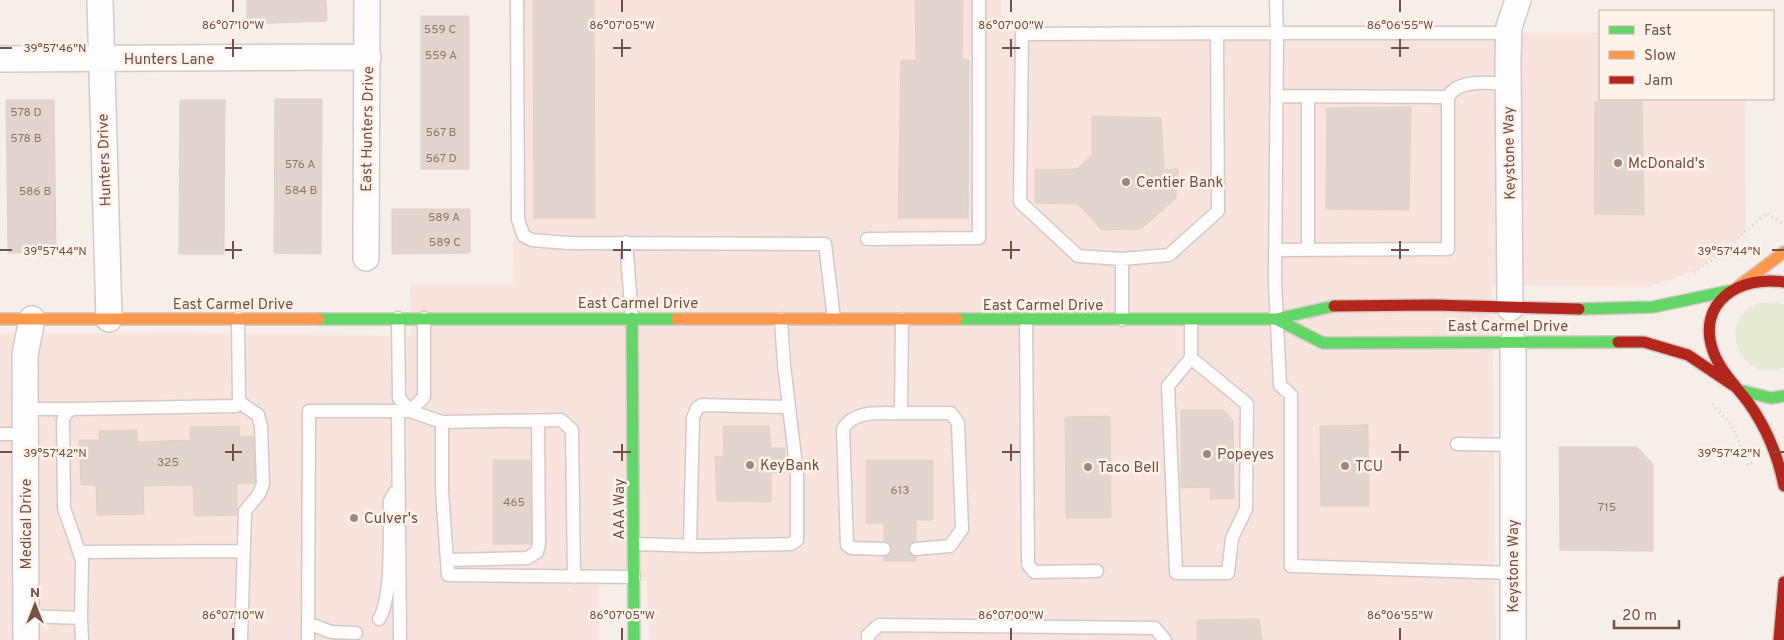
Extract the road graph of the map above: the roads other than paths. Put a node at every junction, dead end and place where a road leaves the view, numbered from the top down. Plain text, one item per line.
1 (100, 0) edge
2 (367, 0) edge
3 (517, 0) edge
4 (979, 0) edge
5 (1276, 0) edge
6 (1518, 0) edge
7 (1277, 33) junction
8 (1217, 34) junction
9 (1508, 34) junction
10 (368, 58) junction
11 (0, 59) edge
12 (101, 59) junction
13 (1508, 84) junction
14 (1277, 96) junction
15 (1308, 96) junction
16 (1448, 97) junction
17 (867, 239) dead end
18 (626, 242) junction
19 (1308, 249) junction
20 (1275, 250) junction
21 (1784, 252) edge
22 (366, 258) dead end
23 (1122, 259) junction
24 (1784, 282) edge
25 (1734, 288) junction
26 (1510, 308) junction
27 (238, 318) junction
28 (398, 318) junction
29 (424, 318) junction
30 (632, 318) junction
31 (0, 319) edge
32 (32, 319) junction
33 (781, 319) junction
34 (834, 319) junction
35 (109, 320) junction
36 (902, 320) junction
37 (1026, 320) junction
38 (1122, 320) junction
39 (1191, 320) junction
40 (1276, 320) junction
41 (1514, 341) junction
42 (1191, 358) junction
43 (1736, 388) junction
44 (1784, 396) edge
45 (239, 402) junction
46 (788, 407) junction
47 (25, 409) junction
48 (72, 409) junction
49 (404, 411) junction
50 (901, 413) junction
51 (538, 421) junction
52 (442, 422) junction
53 (0, 434) edge
54 (26, 434) junction
55 (1457, 444) dead end
56 (1514, 445) junction
57 (398, 486) junction
58 (1784, 486) edge
59 (634, 544) junction
60 (696, 546) junction
61 (884, 549) dead end
62 (916, 549) dead end
63 (243, 551) junction
64 (80, 552) junction
65 (447, 560) junction
66 (1097, 571) dead end
67 (1513, 573) junction
68 (574, 577) junction
69 (634, 577) junction
70 (1784, 582) edge
71 (81, 618) junction
72 (379, 619) dead end
73 (308, 622) junction
74 (26, 628) edge
75 (356, 633) dead end
76 (82, 640) edge
77 (241, 640) edge
78 (308, 640) edge
79 (400, 640) edge
80 (634, 640) edge
81 (868, 640) edge
82 (1165, 640) edge
83 (1513, 640) edge
84 (1779, 640) edge

1 - 12 street, Hunters Drive
2 - 10 street, East Hunters Drive
3 - 18 lane
4 - 17 lane
5 - 7 lane
6 - 9 street, Keystone Way
7 - 8 lane
7 - 9 lane
7 - 14 lane
8 - 23 lane
8 - 23 lane
9 - 13 street, Keystone Way
10 - 12 street, Hunters Lane
10 - 22 street, East Hunters Drive
11 - 12 street, Hunters Lane
12 - 35 street, Hunters Drive
13 - 16 lane
13 - 26 street, Keystone Way
14 - 15 lane
14 - 20 lane
15 - 16 lane
15 - 19 lane
16 - 19 lane
18 - 30 lane
18 - 34 lane
19 - 20 lane
20 - 40 lane
21 - 25 main road
23 - 38 lane
24 - 25 main road, East Carmel Drive
25 - 26 main road, East Carmel Drive
25 - 43 main road
26 - 40 main road, East Carmel Drive
27 - 28 main road, East Carmel Drive
27 - 35 main road, East Carmel Drive
27 - 45 lane
28 - 29 main road, East Carmel Drive
28 - 49 lane
29 - 30 main road, East Carmel Drive
29 - 49 lane
30 - 33 main road, East Carmel Drive
30 - 59 main road, AAA Way
31 - 32 main road, East Carmel Drive
32 - 35 main road, East Carmel Drive
32 - 47 street, Medical Drive
33 - 34 main road, East Carmel Drive
33 - 46 lane
34 - 36 main road, East Carmel Drive
36 - 37 main road, East Carmel Drive
36 - 50 lane
37 - 38 main road, East Carmel Drive
37 - 66 lane
38 - 39 main road, East Carmel Drive
39 - 40 main road, East Carmel Drive
39 - 42 lane
40 - 41 main road, East Carmel Drive
40 - 67 lane
41 - 43 main road, East Carmel Drive
41 - 56 street, Keystone Way
42 - 42 lane
43 - 44 main road
43 - 58 main road
45 - 48 lane
45 - 63 lane
46 - 60 lane
46 - 60 lane
47 - 48 lane
47 - 54 street, Medical Drive
48 - 64 lane
49 - 52 lane
49 - 57 lane
49 - 73 lane
50 - 61 lane
50 - 62 lane
51 - 52 lane
51 - 65 lane
51 - 68 lane
52 - 65 lane
53 - 54 lane
54 - 74 street, Medical Drive
55 - 56 lane
56 - 67 street, Keystone Way
57 - 72 lane
57 - 79 lane
59 - 60 lane
59 - 69 main road, AAA Way
63 - 64 lane
63 - 77 lane
64 - 71 lane
65 - 68 lane
67 - 83 street, Keystone Way
68 - 69 lane
69 - 80 main road, AAA Way
70 - 84 main road
71 - 74 lane
71 - 76 lane
73 - 75 lane
73 - 78 lane
81 - 82 lane

